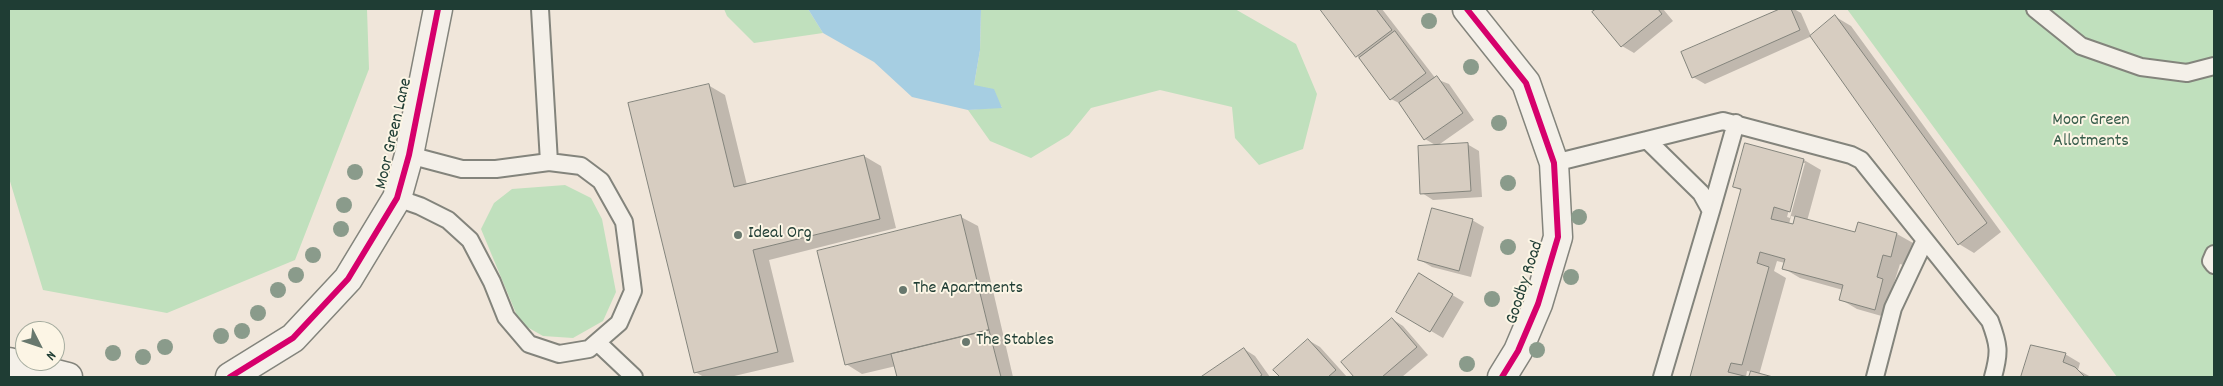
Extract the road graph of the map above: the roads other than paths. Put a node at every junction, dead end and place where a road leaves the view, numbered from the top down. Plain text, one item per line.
1 (438, 9) edge
2 (540, 9) edge
3 (1467, 9) edge
4 (2035, 9) edge
5 (2214, 66) edge
6 (1736, 123) junction
7 (1647, 140) junction
8 (408, 155) junction
9 (549, 162) junction
10 (1554, 163) junction
11 (397, 198) junction
12 (1711, 211) junction
13 (1925, 240) junction
14 (2214, 254) edge
15 (2214, 265) edge
16 (597, 342) junction
17 (9, 362) edge
18 (68, 377) edge
19 (230, 377) edge
20 (634, 377) edge
21 (1503, 377) edge
22 (1662, 377) edge
23 (1875, 377) edge
24 (1993, 377) edge

1 - 8 street, Moor Green Lane
2 - 9 lane
3 - 10 street, Goodby Road
4 - 5 lane
6 - 7 lane
6 - 12 lane
6 - 13 lane
7 - 10 lane
7 - 12 lane
8 - 9 lane
8 - 11 street, Moor Green Lane
9 - 16 lane
10 - 21 street, Goodby Road
11 - 16 lane
11 - 19 street, Moor Green Lane
12 - 22 lane
13 - 23 lane
13 - 24 lane
14 - 15 lane
16 - 20 lane
17 - 18 street

